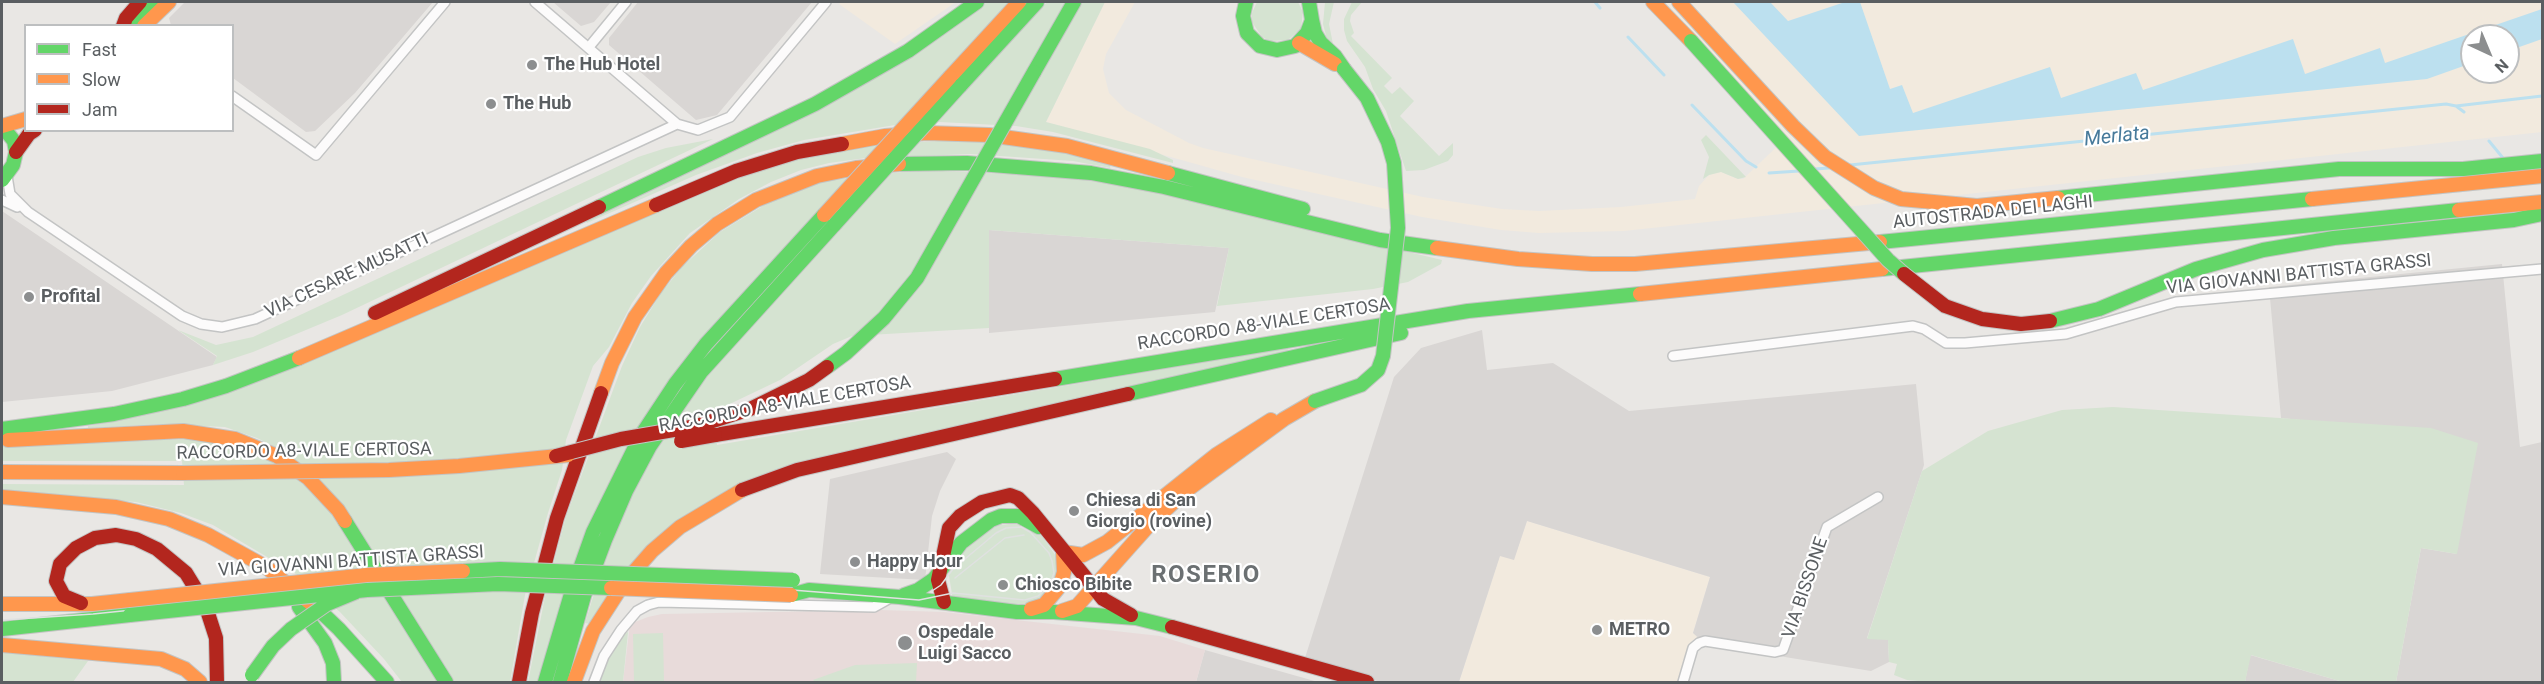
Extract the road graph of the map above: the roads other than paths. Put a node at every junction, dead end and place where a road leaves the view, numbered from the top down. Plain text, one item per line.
1 (140, 2) edge
2 (445, 2) edge
3 (535, 2) edge
4 (626, 2) edge
5 (826, 2) edge
6 (977, 2) edge
7 (1019, 2) edge
8 (1037, 2) edge
9 (1074, 2) edge
10 (1246, 2) edge
11 (1653, 2) edge
12 (1679, 2) edge
13 (161, 5) edge
14 (1311, 7) edge
15 (124, 24) edge
16 (135, 24) edge
17 (146, 24) edge
18 (155, 24) edge
19 (1299, 43) junction
20 (589, 47) junction
21 (1344, 69) junction
22 (955, 82) junction
23 (234, 97) edge
24 (24, 120) edge
25 (677, 124) junction
26 (2, 126) edge
27 (32, 132) edge
28 (16, 152) junction
29 (2542, 161) edge
30 (2542, 176) edge
31 (4, 178) edge
32 (2, 200) edge
33 (2542, 202) edge
34 (28, 212) junction
35 (2542, 214) edge
36 (829, 219) junction
37 (1447, 248) junction
38 (2542, 268) edge
39 (1567, 301) junction
40 (1673, 356) dead end
41 (1315, 401) junction
42 (2, 418) edge
43 (2, 429) edge
44 (2, 440) edge
45 (556, 456) junction
46 (2, 472) edge
47 (2, 497) edge
48 (1878, 497) dead end
49 (1050, 536) junction
50 (1095, 549) junction
51 (1127, 550) junction
52 (1063, 552) junction
53 (256, 563) junction
54 (939, 575) junction
55 (809, 590) junction
56 (1094, 590) junction
57 (356, 592) junction
58 (897, 597) junction
59 (944, 602) junction
60 (81, 603) junction
61 (2, 604) edge
62 (1017, 612) junction
63 (1054, 612) junction
64 (1136, 618) junction
65 (2, 629) edge
66 (2, 645) edge
67 (250, 679) edge
68 (200, 682) edge
69 (217, 682) edge
70 (334, 682) edge
71 (387, 682) edge
72 (446, 682) edge
73 (519, 682) edge
74 (545, 682) edge
75 (560, 682) edge
76 (574, 682) edge
77 (594, 682) edge
78 (1367, 682) edge
79 (1683, 682) edge

1 - 15 main road
2 - 23 street
3 - 20 street
4 - 20 street
5 - 25 street
6 - 42 main road
7 - 22 main road
8 - 22 main road
9 - 45 main road, bridge
10 - 19 main road
11 - 35 main road, bridge
12 - 29 main road
13 - 16 main road
13 - 17 main road
13 - 18 street
14 - 19 main road
14 - 21 main road
19 - 21 main road
20 - 25 street
21 - 41 main road, bridge
22 - 36 main road, bridge
24 - 26 main road
25 - 34 street, VIA CESARE MUSATTI
26 - 28 main road
27 - 28 main road
28 - 31 main road
30 - 37 main road, AUTOSTRADA DEI LAGHI
31 - 34 street, VIA CESARE MUSATTI
32 - 34 street, VIA CESARE MUSATTI
33 - 39 main road
36 - 74 main road
36 - 75 main road
37 - 43 main road
37 - 73 main road
38 - 40 street, VIA GIOVANNI BATTISTA GRASSI
39 - 45 main road, RACCORDO A8-VIALE CERTOSA, bridge
39 - 76 main road
41 - 50 main road
41 - 51 main road
44 - 72 main road
45 - 46 main road, RACCORDO A8-VIALE CERTOSA, bridge
47 - 53 main road
48 - 79 street, VIA BISSONE
49 - 52 main road, VIA GIOVANNI BATTISTA GRASSI
49 - 54 main road, VIA GIOVANNI BATTISTA GRASSI
49 - 54 main road, VIA GIOVANNI BATTISTA GRASSI
50 - 51 street
50 - 52 main road
51 - 56 main road
52 - 56 main road, VIA GIOVANNI BATTISTA GRASSI
52 - 62 main road, VIA GIOVANNI BATTISTA GRASSI
53 - 70 main road
53 - 71 main road
54 - 58 main road, VIA GIOVANNI BATTISTA GRASSI
54 - 59 main road, VIA GIOVANNI BATTISTA GRASSI
55 - 57 main road, VIA GIOVANNI BATTISTA GRASSI, bridge
55 - 58 main road, VIA GIOVANNI BATTISTA GRASSI
55 - 60 main road, VIA GIOVANNI BATTISTA GRASSI, bridge
56 - 63 main road, VIA GIOVANNI BATTISTA GRASSI
56 - 64 main road, VIA GIOVANNI BATTISTA GRASSI
57 - 65 main road, VIA GIOVANNI BATTISTA GRASSI, bridge
57 - 67 main road, bridge
58 - 59 main road, VIA GIOVANNI BATTISTA GRASSI
58 - 77 street, VIA GIOVANNI BATTISTA GRASSI
59 - 62 main road, VIA GIOVANNI BATTISTA GRASSI
60 - 61 main road, VIA GIOVANNI BATTISTA GRASSI
60 - 69 main road
62 - 63 main road, VIA GIOVANNI BATTISTA GRASSI
63 - 64 main road, VIA GIOVANNI BATTISTA GRASSI
64 - 78 main road, VIA GIOVANNI BATTISTA GRASSI
66 - 68 main road

